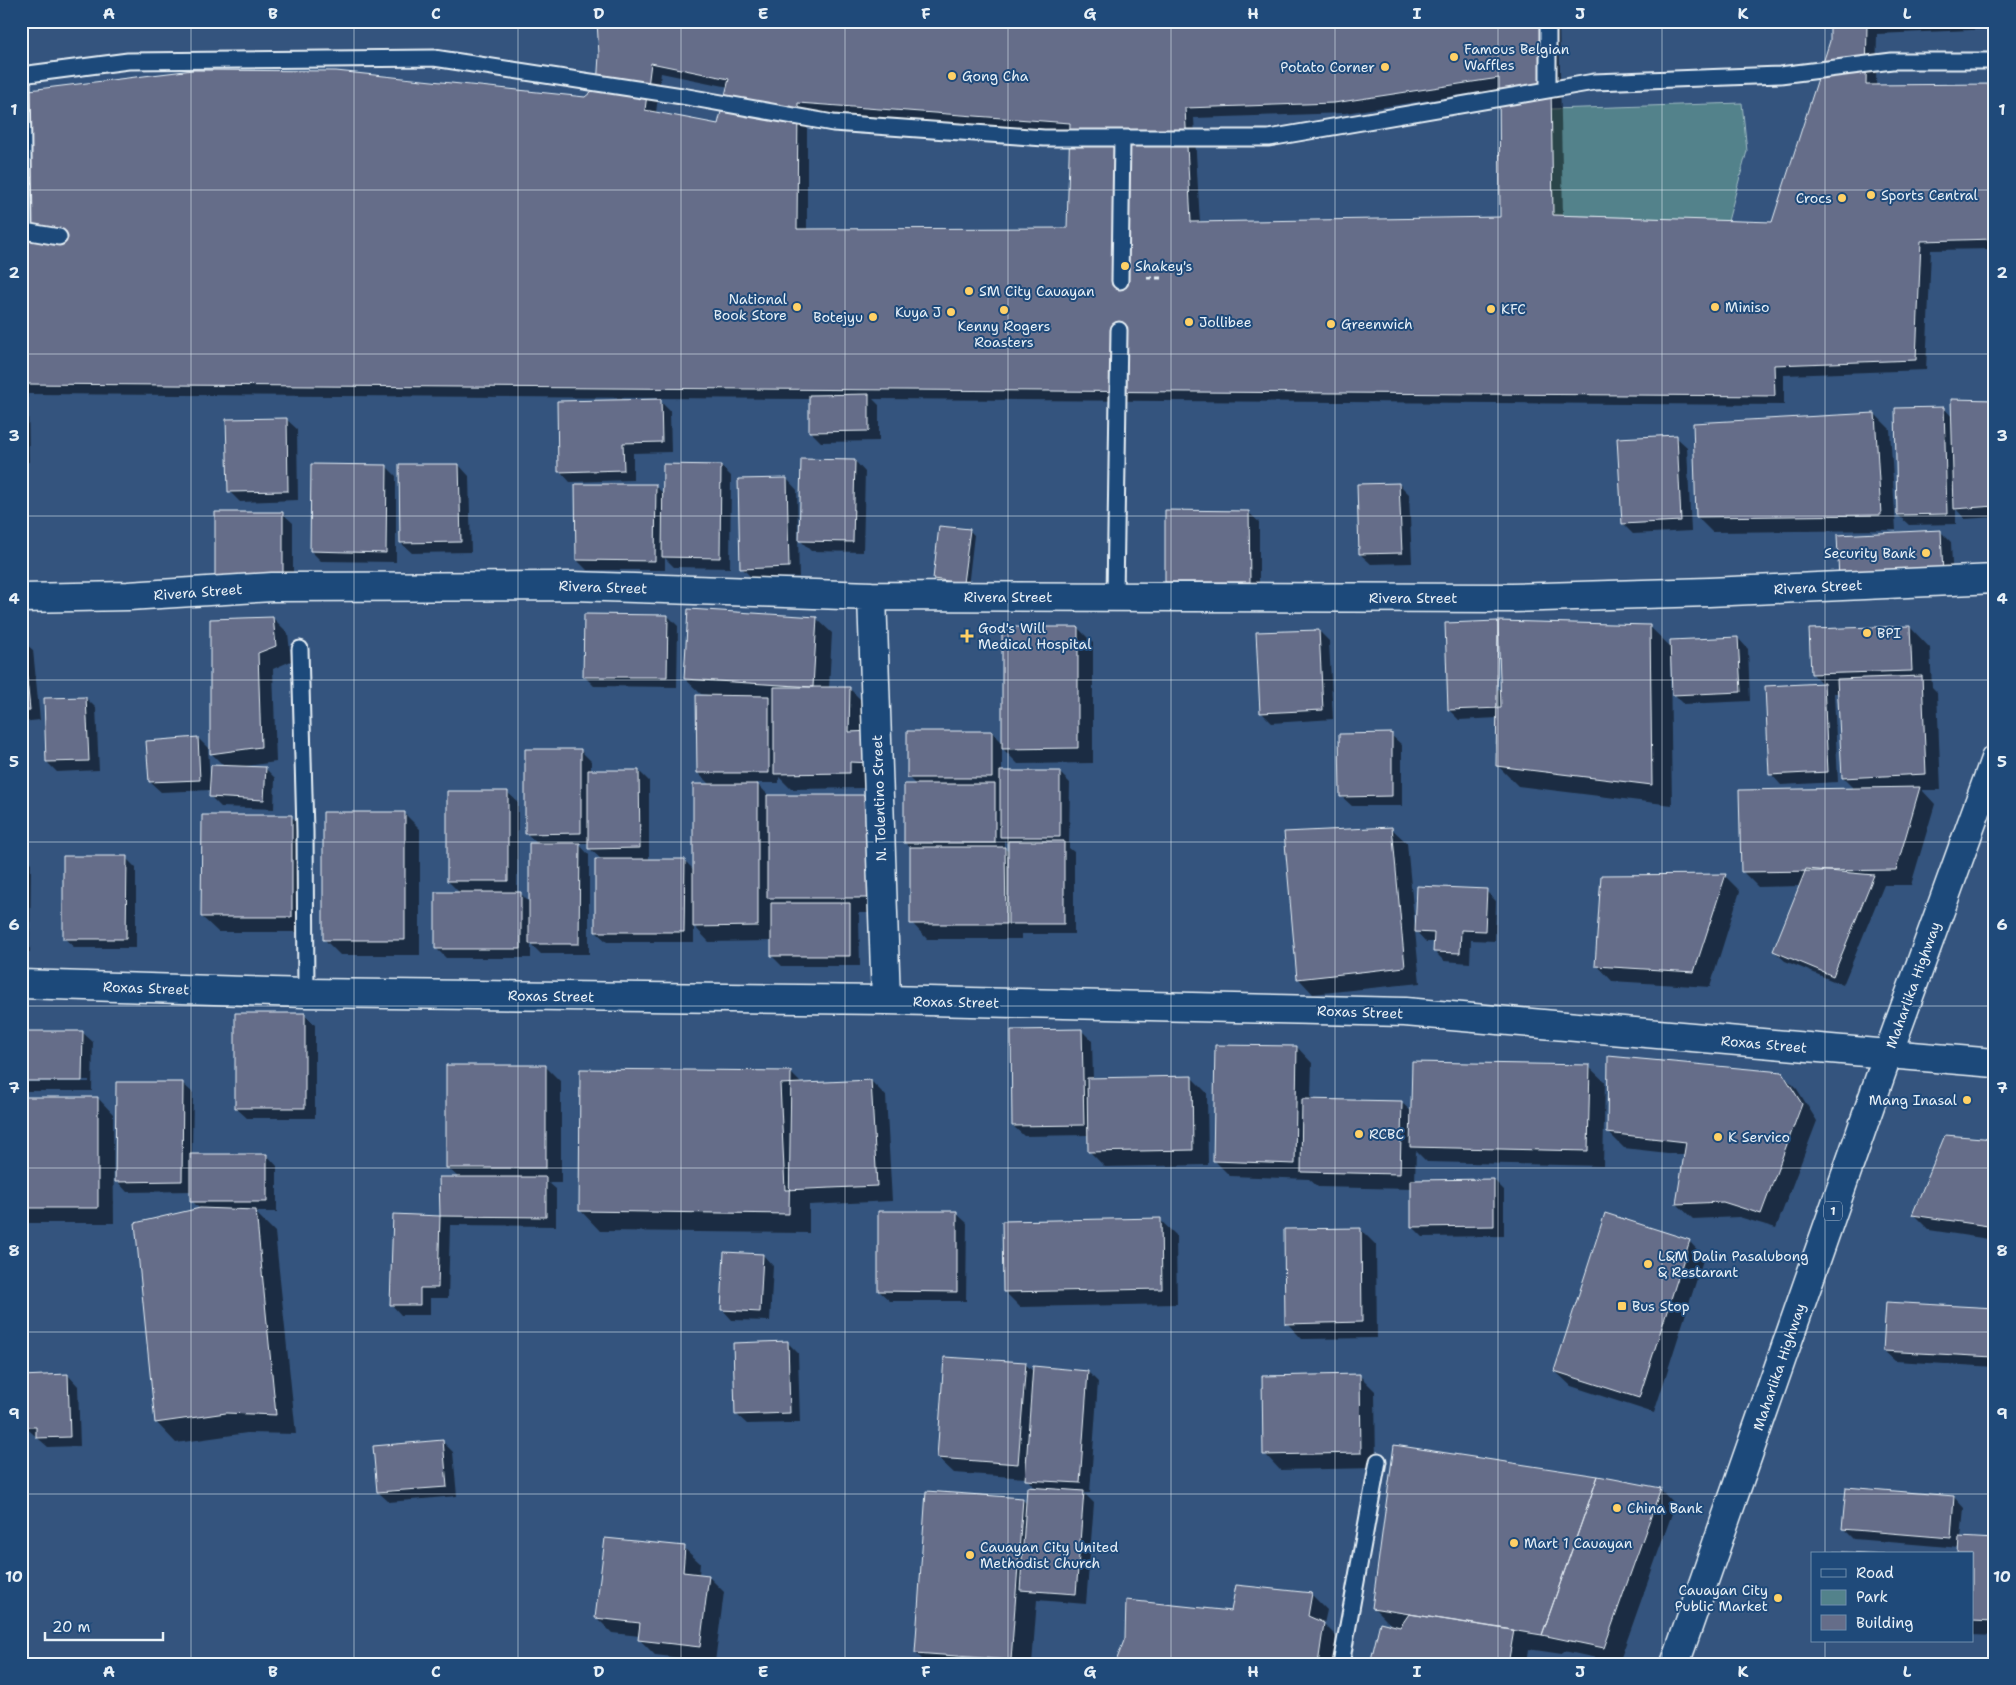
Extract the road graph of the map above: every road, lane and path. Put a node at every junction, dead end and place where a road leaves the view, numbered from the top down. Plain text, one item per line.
1 (1548, 21) edge
2 (1995, 61) edge
3 (22, 75) edge
4 (1548, 89) junction
5 (1122, 138) junction
6 (22, 232) edge
7 (59, 237) dead end
8 (1120, 281) dead end
9 (1119, 330) dead end
10 (1995, 579) edge
11 (872, 596) junction
12 (1115, 597) junction
13 (21, 598) edge
14 (300, 649) dead end
15 (1995, 759) edge
16 (21, 984) edge
17 (306, 993) junction
18 (886, 1000) junction
19 (1888, 1054) junction
20 (1995, 1063) edge
21 (1378, 1461) dead end
22 (1341, 1664) edge
23 (1675, 1664) edge

1 - 4 lane
2 - 4 lane
3 - 5 lane
3 - 6 lane
4 - 5 lane
5 - 8 lane
6 - 7 lane
9 - 12 lane
10 - 12 street, Rivera Street
11 - 12 street, Rivera Street
11 - 13 street, Rivera Street
11 - 18 street, N. Tolentino Street
14 - 17 lane
15 - 19 street, Maharlika Highway / 1
16 - 17 street, Roxas Street
17 - 18 street, Roxas Street
18 - 19 street, Roxas Street
19 - 20 street, Roxas Street
19 - 23 street, Maharlika Highway / 1
21 - 22 lane

